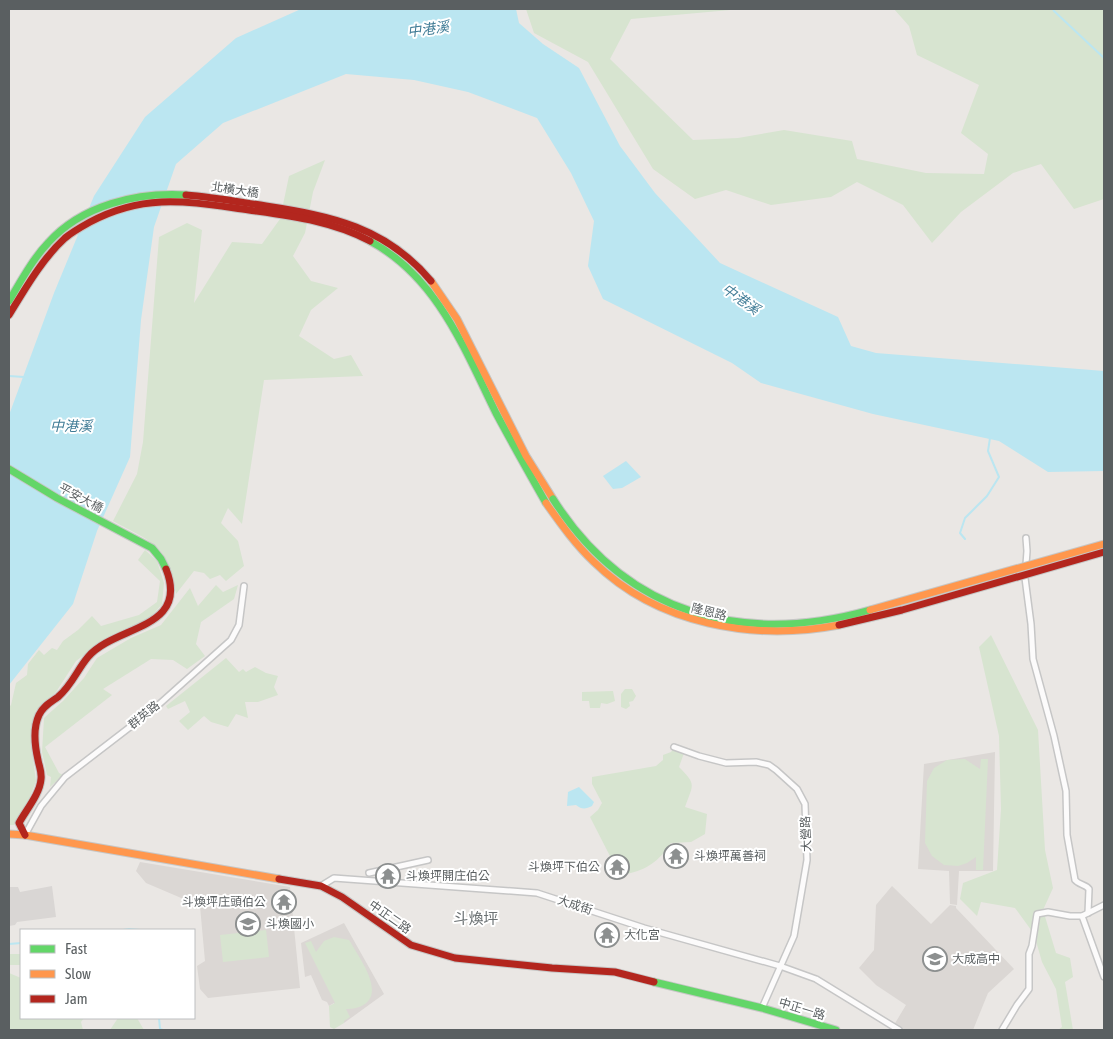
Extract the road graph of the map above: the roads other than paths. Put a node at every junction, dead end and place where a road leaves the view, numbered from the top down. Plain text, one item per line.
1 (12, 300) edge
2 (9, 315) edge
3 (454, 321) joint
4 (9, 469) edge
5 (549, 501) junction
6 (1026, 538) dead end
7 (1104, 544) edge
8 (1104, 552) edge
9 (244, 586) dead end
10 (674, 746) dead end
11 (9, 834) edge
12 (25, 835) junction
13 (428, 860) dead end
14 (369, 873) dead end
15 (321, 886) junction
16 (1104, 905) edge
17 (1088, 914) junction
18 (1082, 916) junction
19 (780, 966) junction
20 (1104, 977) edge
21 (762, 1008) junction
22 (836, 1030) edge
23 (899, 1030) edge
24 (1002, 1030) edge

1 - 2 main road, 北橫大橋
1 - 3 main road, 北橫大橋
3 - 5 main road, 隆恩路
4 - 12 main road, 平安大橋
5 - 7 main road, 隆恩路, bridge
5 - 8 main road, 隆恩路, bridge
6 - 17 street
9 - 12 street, 群英路
10 - 19 street, 大營路
11 - 12 main road, 中正二路
12 - 15 main road, 中正二路
13 - 14 street
15 - 19 street, 大成街
15 - 21 main road, 中正二路
16 - 17 street
17 - 18 street
18 - 20 street
18 - 24 street
19 - 21 street, 大營路
19 - 23 street, 大成街
21 - 22 main road, 中正一路

